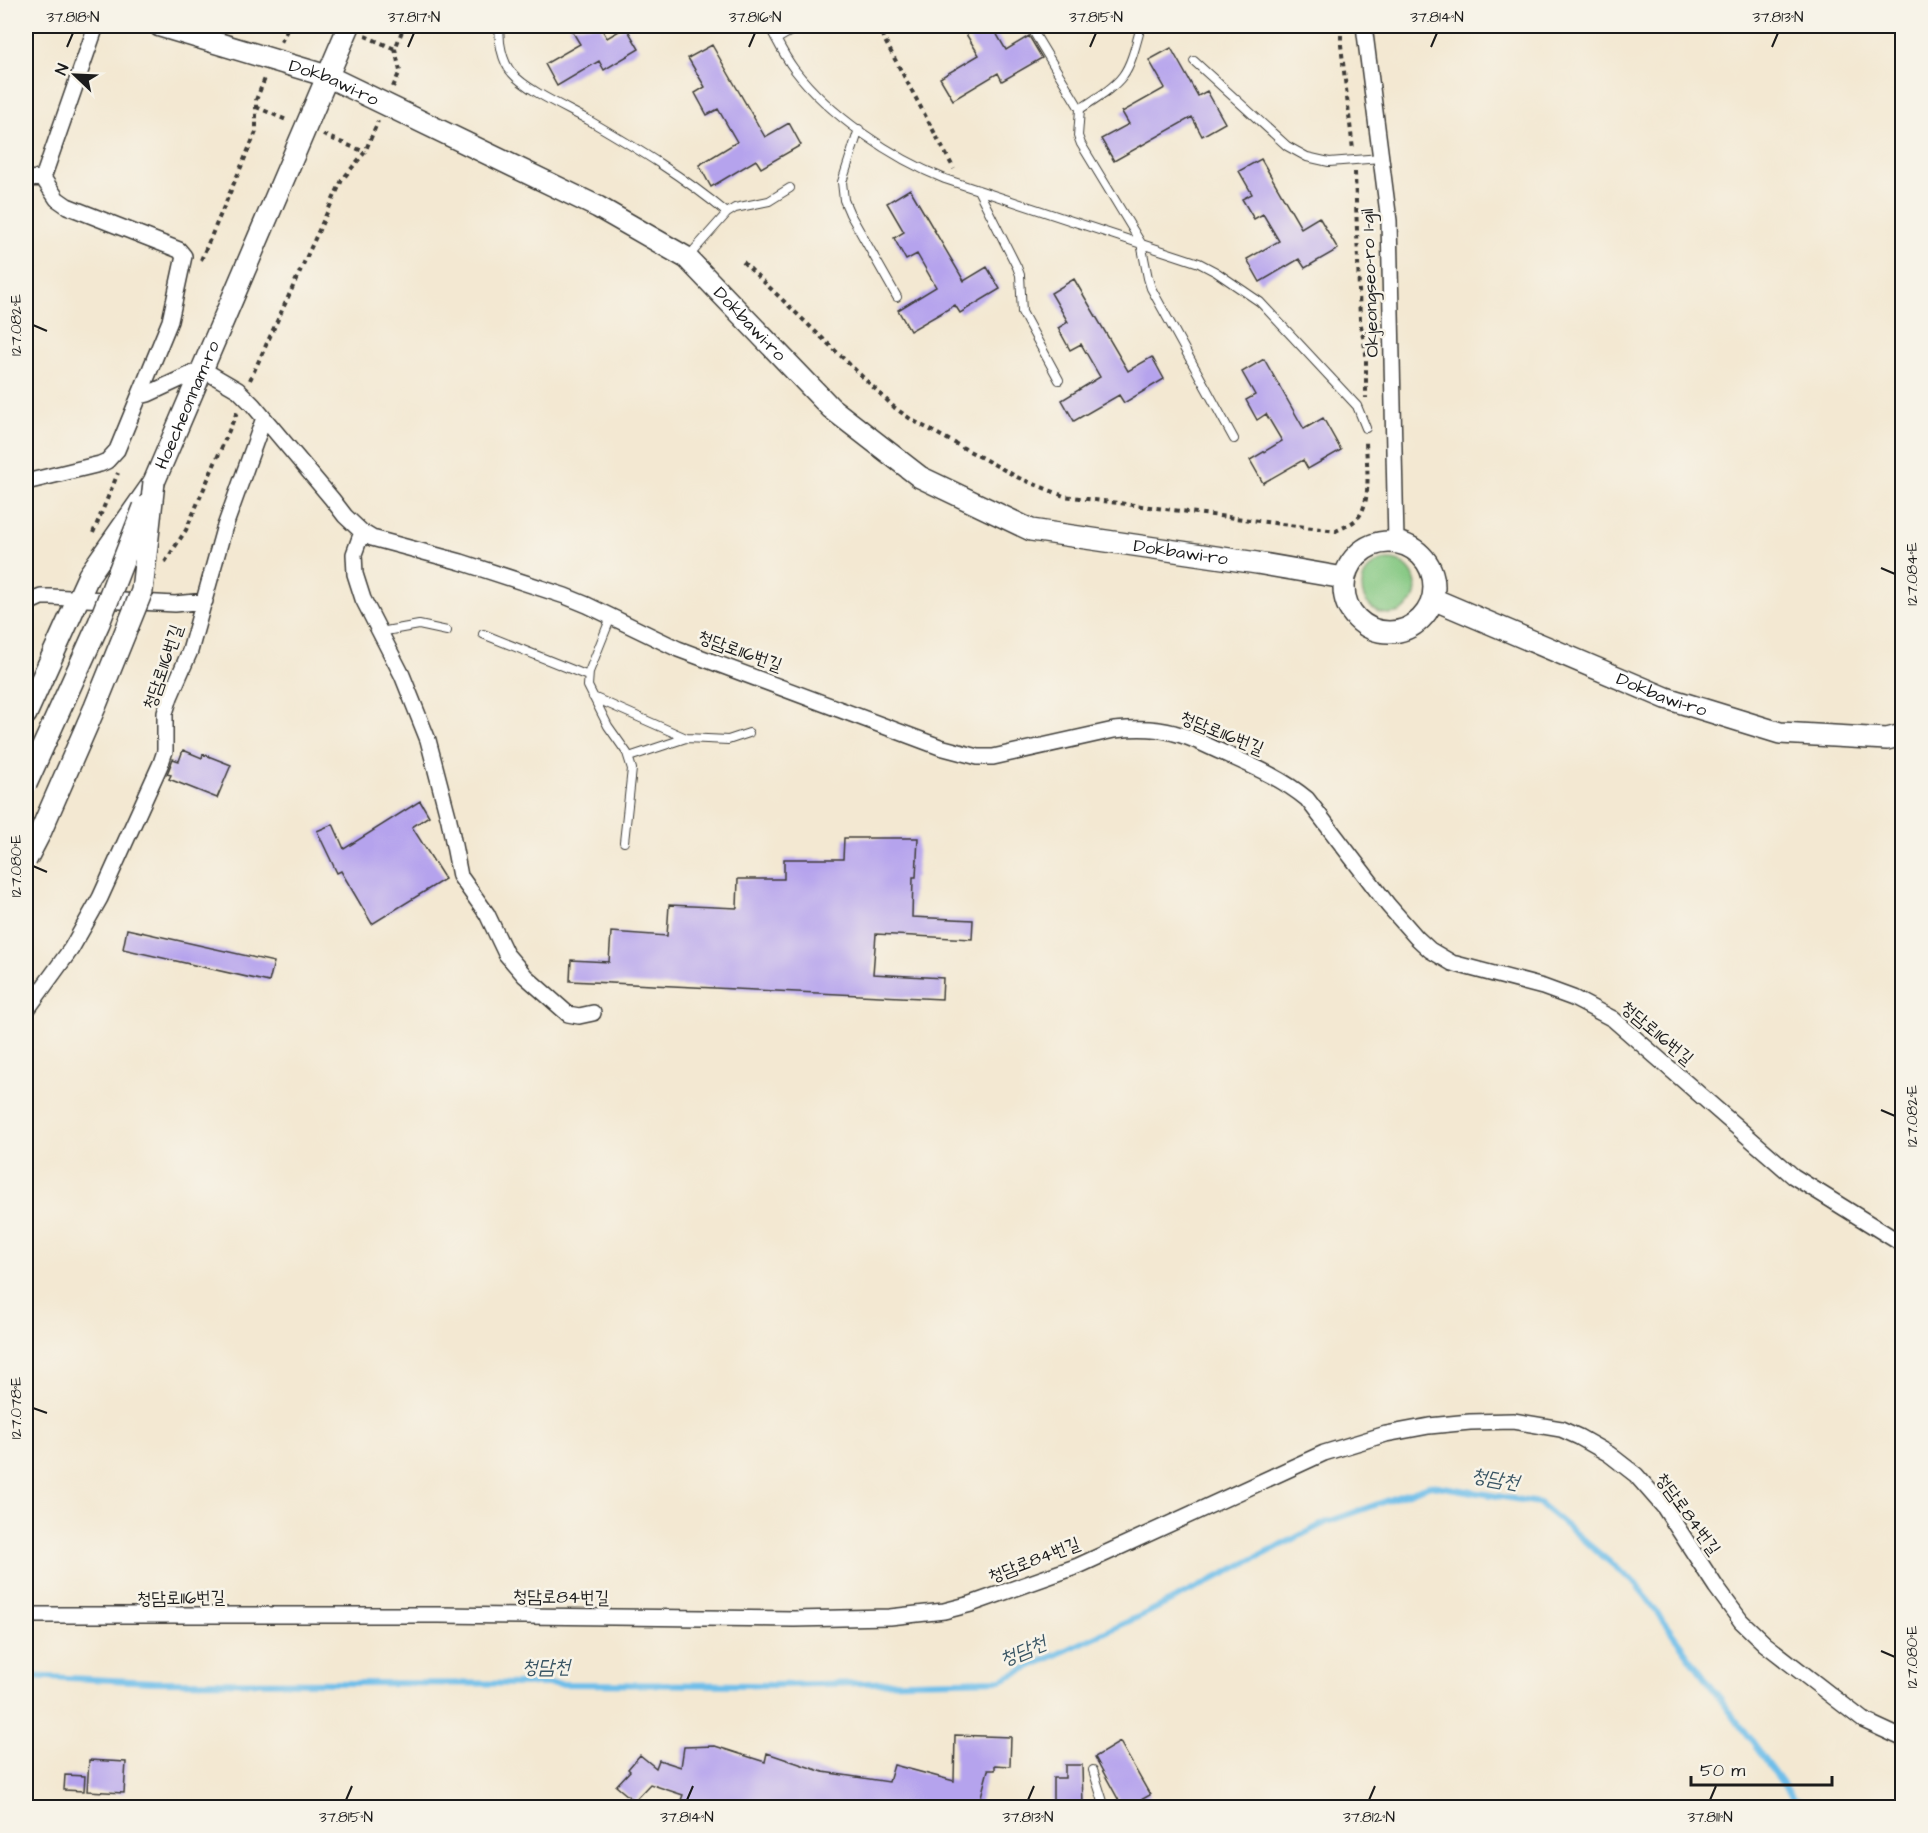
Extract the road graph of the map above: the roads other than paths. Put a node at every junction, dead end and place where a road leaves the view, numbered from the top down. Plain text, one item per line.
1 (96, 26) edge
2 (160, 26) edge
3 (349, 26) edge
4 (500, 26) edge
5 (769, 26) edge
6 (800, 26) edge
7 (1030, 26) edge
8 (1141, 26) edge
9 (1364, 26) edge
10 (777, 39) junction
11 (1194, 61) dead end
12 (327, 76) junction
13 (1080, 109) junction
14 (859, 129) junction
15 (1381, 158) junction
16 (43, 178) junction
17 (26, 179) edge
18 (790, 188) dead end
19 (978, 190) junction
20 (727, 213) junction
21 (1141, 243) junction
22 (687, 258) junction
23 (897, 297) dead end
24 (202, 369) junction
25 (1059, 380) dead end
26 (140, 396) junction
27 (264, 418) junction
28 (1366, 428) road end
29 (1234, 439) dead end
30 (26, 482) edge
31 (154, 482) junction
32 (362, 532) junction
33 (1396, 542) junction
34 (1344, 578) junction
35 (1432, 599) junction
36 (205, 601) junction
37 (26, 604) edge
38 (611, 616) junction
39 (447, 631) dead end
40 (380, 632) junction
41 (483, 634) dead end
42 (588, 676) junction
43 (593, 697) junction
44 (26, 714) edge
45 (749, 733) dead end
46 (1902, 735) edge
47 (686, 738) junction
48 (629, 757) junction
49 (26, 784) edge
50 (624, 842) dead end
51 (26, 860) edge
52 (26, 1011) edge
53 (593, 1013) dead end
54 (1902, 1244) edge
55 (26, 1615) edge
56 (337, 1615) junction
57 (26, 1621) edge
58 (1902, 1738) edge
59 (1094, 1770) dead end
60 (1105, 1808) edge

1 - 16 street
2 - 12 main road, Dokbawi-ro
3 - 12 main road, Hoecheonnam-ro
4 - 20 lane
5 - 10 lane
6 - 10 lane
7 - 13 lane
8 - 13 lane
9 - 15 street, Okjeongseo-ro 1-gil
10 - 14 lane
11 - 15 lane
12 - 22 main road, Dokbawi-ro
12 - 24 main road, Hoecheonnam-ro
13 - 21 lane
14 - 19 lane
14 - 23 lane
15 - 33 street, Okjeongseo-ro 1-gil
16 - 17 street
16 - 26 street
18 - 20 lane
19 - 21 lane
19 - 25 lane
20 - 22 lane
21 - 28 lane
21 - 29 lane
22 - 34 main road, Dokbawi-ro
24 - 26 street
24 - 27 street, 청담로116번길
24 - 31 main road, Hoecheonnam-ro
26 - 30 street
27 - 32 street, 청담로116번길
27 - 36 street, 청담로116번길
31 - 44 main road
31 - 49 main road, Hoecheonnam-ro, bridge
31 - 51 main road, bridge
32 - 38 street, 청담로116번길
32 - 40 street
33 - 34 main road
33 - 35 main road
34 - 35 main road
35 - 46 main road, Dokbawi-ro
36 - 37 street
36 - 52 street, 청담로116번길
38 - 42 lane
38 - 54 street, 청담로116번길
39 - 40 lane
40 - 53 street
41 - 42 lane
42 - 43 lane
43 - 47 lane
43 - 48 lane
45 - 47 lane
47 - 48 lane
48 - 50 lane
55 - 56 street, 청담로84번길
56 - 57 street, 청담로116번길
56 - 58 street, 청담로84번길
59 - 60 lane

